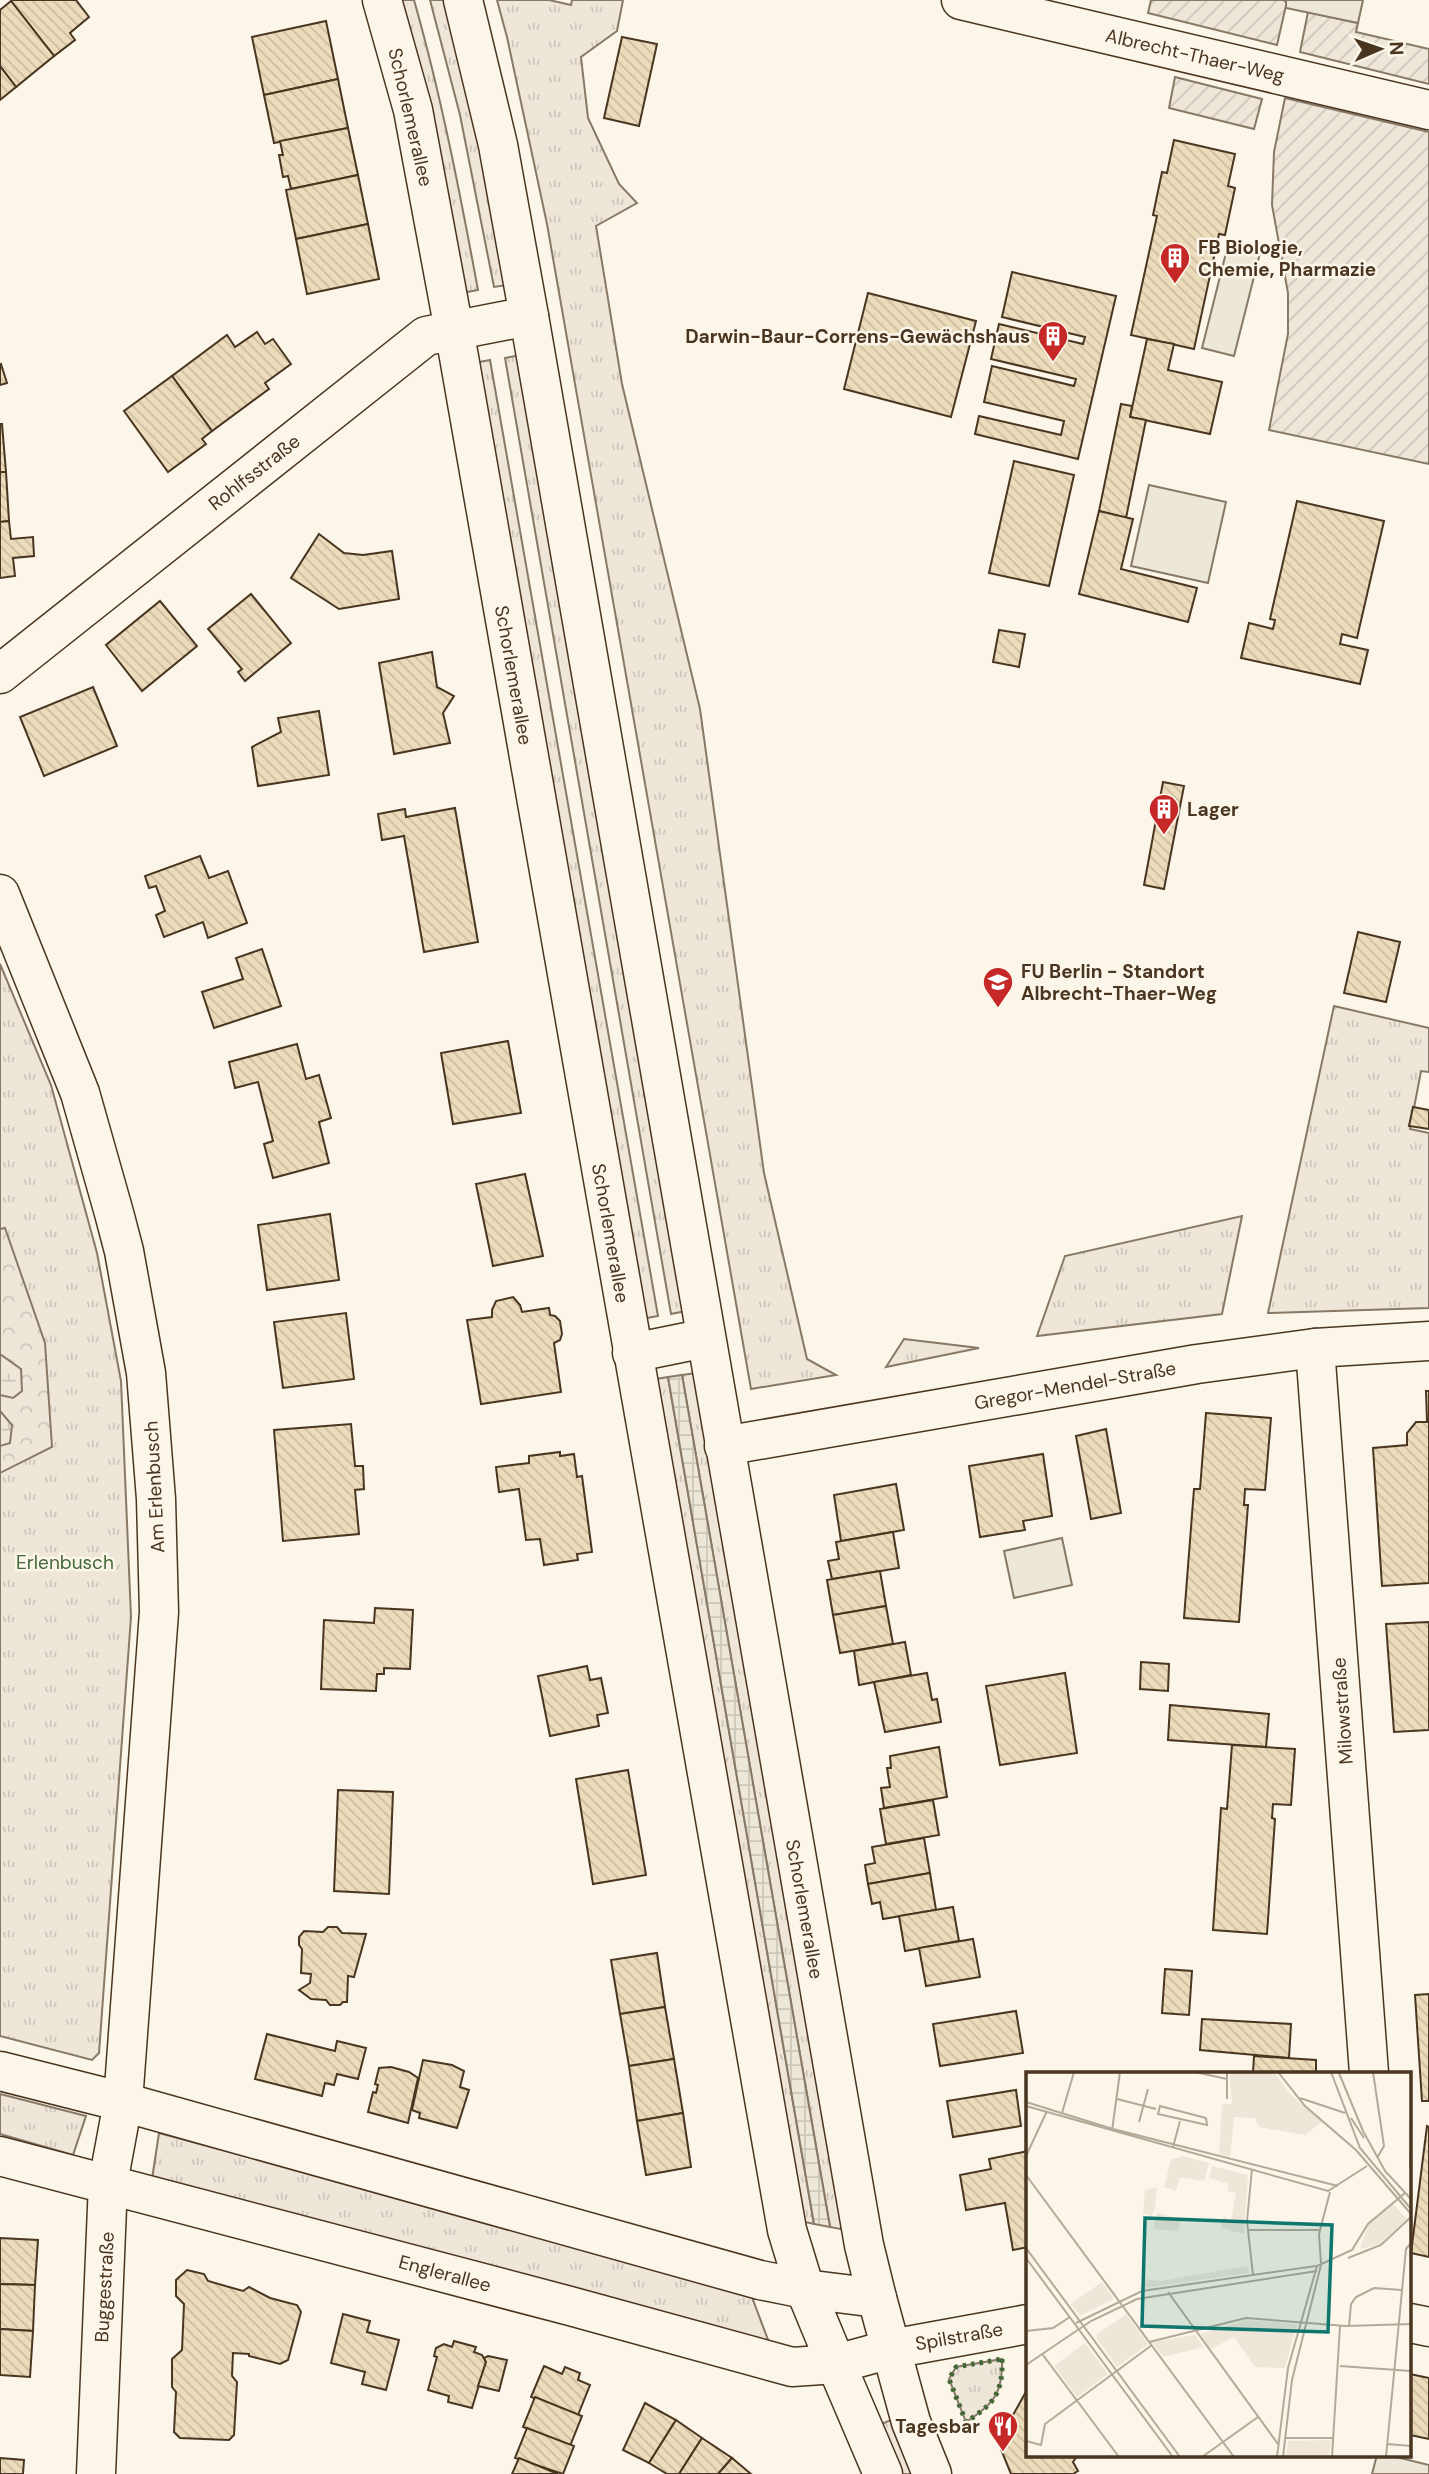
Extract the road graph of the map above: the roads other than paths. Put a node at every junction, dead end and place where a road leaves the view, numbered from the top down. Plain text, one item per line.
1 (382, 0) edge
2 (463, 0) edge
3 (961, 0) edge
4 (1429, 110) edge
5 (529, 316) junction
6 (454, 330) junction
7 (0, 674) edge
8 (0, 894) edge
9 (706, 1338) junction
10 (1429, 1341) edge
11 (1315, 1349) junction
12 (632, 1353) junction
13 (724, 1446) junction
14 (0, 2071) edge
15 (1369, 2072) edge
16 (123, 2102) junction
17 (0, 2156) edge
18 (108, 2183) junction
19 (805, 2289) junction
20 (877, 2298) junction
21 (1026, 2324) edge
22 (891, 2349) junction
23 (835, 2364) junction
24 (96, 2474) edge
25 (883, 2474) edge
26 (932, 2474) edge

1 - 6 street, Schorlemerallee
2 - 5 street, Schorlemerallee
3 - 4 street, Albrecht-Thaer-Weg
5 - 6 street, Rohlfsstraße
5 - 9 street, Schorlemerallee
6 - 7 street, Rohlfsstraße
6 - 12 street, Schorlemerallee
8 - 16 street, Am Erlenbusch
9 - 12 street
9 - 13 street, Schorlemerallee
10 - 11 street, Gregor-Mendel-Straße
11 - 13 street, Gregor-Mendel-Straße
11 - 15 street, Milowstraße
12 - 19 street, Schorlemerallee
13 - 20 street, Schorlemerallee
14 - 16 street
16 - 18 street, Buggestraße
16 - 19 street
17 - 18 street, Englerallee
18 - 23 street, Englerallee
18 - 24 street, Buggestraße
19 - 20 street
19 - 23 street, Schorlemerallee
20 - 22 street, Schorlemerallee
21 - 22 street, Spilstraße
22 - 23 street, Englerallee
22 - 26 street, Schorlemerallee
23 - 25 street, Schorlemerallee

